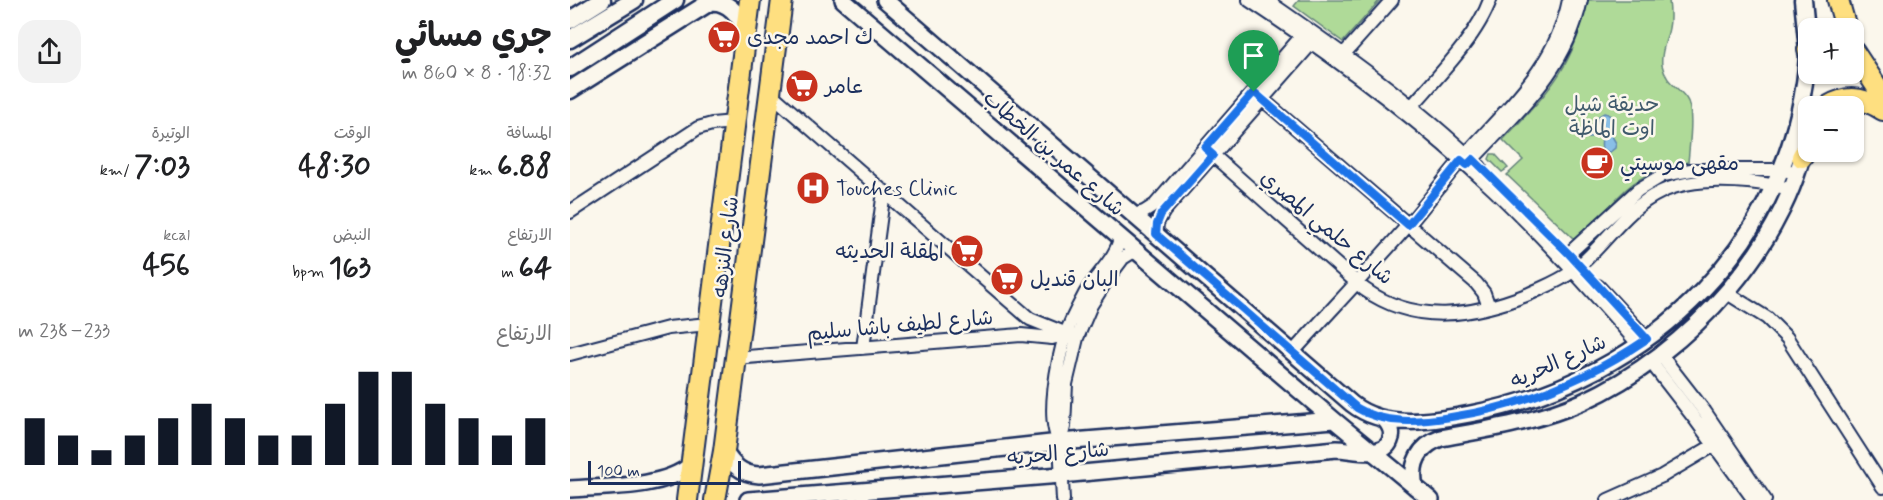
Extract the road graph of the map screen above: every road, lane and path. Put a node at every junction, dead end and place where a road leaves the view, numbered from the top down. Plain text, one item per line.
1 (602, 0) edge
2 (634, 0) edge
3 (675, 0) edge
4 (750, 0) edge
5 (843, 0) edge
6 (885, 0) edge
7 (1249, 0) edge
8 (1266, 0) edge
9 (1392, 0) edge
10 (1490, 0) edge
11 (1569, 0) edge
12 (1581, 0) edge
13 (1803, 0) edge
14 (718, 1) edge
15 (783, 2) edge
16 (1284, 5) edge
17 (1805, 18) edge
18 (570, 20) edge
19 (746, 30) junction
20 (1310, 36) junction
21 (570, 39) edge
22 (1343, 55) junction
23 (1864, 67) edge
24 (570, 68) edge
25 (1804, 84) edge
26 (570, 90) edge
27 (770, 93) junction
28 (1258, 96) junction
29 (1883, 96) edge
30 (1864, 100) edge
31 (1408, 110) junction
32 (1883, 110) edge
33 (734, 122) junction
34 (1209, 152) junction
35 (1467, 160) junction
36 (1798, 161) edge
37 (1801, 162) edge
38 (1780, 170) junction
39 (1773, 186) junction
40 (1790, 189) junction
41 (884, 192) junction
42 (570, 212) edge
43 (1134, 215) junction
44 (1408, 225) junction
45 (1156, 234) junction
46 (1120, 237) junction
47 (1138, 252) junction
48 (1566, 257) junction
49 (1577, 268) junction
50 (1356, 282) junction
51 (1727, 293) junction
52 (1489, 307) junction
53 (1030, 319) junction
54 (708, 324) junction
55 (1021, 335) junction
56 (1071, 336) junction
57 (1643, 342) junction
58 (863, 348) junction
59 (1293, 352) junction
60 (570, 354) edge
61 (735, 358) junction
62 (1655, 358) junction
63 (1384, 419) junction
64 (1334, 420) junction
65 (1424, 420) junction
66 (1060, 442) junction
67 (1719, 442) junction
68 (724, 451) junction
69 (1372, 451) junction
70 (1419, 453) junction
71 (691, 465) junction
72 (771, 474) junction
73 (1061, 475) junction
74 (631, 484) junction
75 (1415, 487) junction
76 (1883, 488) edge
77 (570, 489) edge
78 (1634, 495) edge
79 (771, 497) junction
80 (638, 500) edge
81 (687, 500) edge
82 (715, 500) edge
83 (748, 500) edge
84 (1063, 500) edge
85 (1431, 500) edge
86 (1608, 500) edge
87 (1754, 500) edge
88 (1765, 500) edge

1 - 18 main road
2 - 21 main road
3 - 24 main road
4 - 19 main road, شارع النزهه
5 - 46 street, شارع عمر بن الخطاب
6 - 43 street, شارع عمر بن الخطاب
7 - 20 street
8 - 16 street
9 - 22 street
10 - 31 street
11 - 35 street
12 - 35 street
13 - 17 main road
14 - 19 main road
14 - 26 main road
15 - 27 main road, شارع النزهه
16 - 20 street
19 - 33 main road, شارع النزهه
20 - 22 street
20 - 28 street
20 - 31 street
22 - 31 street
23 - 29 main road
25 - 38 street, شارع الحريه
27 - 41 street
27 - 61 main road, شارع النزهه
28 - 34 street
28 - 44 street
30 - 32 main road
31 - 35 street
33 - 42 street
33 - 54 main road, شارع النزهه
34 - 43 street
34 - 45 street
34 - 50 street, شارع حلمي المصري
35 - 44 street
35 - 48 street
36 - 38 street
37 - 40 street, شارع الحريه
38 - 39 street, شارع الحريه
38 - 48 street
39 - 40 street, شارع حلمي المصري
39 - 49 street, شارع حلمي المصري
39 - 57 street, شارع الحريه
40 - 51 street, شارع الحريه
41 - 53 street
41 - 58 street
43 - 45 street, شارع عمر بن الخطاب
44 - 50 street
44 - 52 street
45 - 59 street, شارع عمر بن الخطاب
46 - 47 street, شارع عمر بن الخطاب
46 - 56 street
47 - 56 street
47 - 64 street, شارع عمر بن الخطاب
48 - 49 street
49 - 52 street, شارع حلمي المصري
49 - 57 street
50 - 52 street, شارع حلمي المصري
50 - 59 street
51 - 62 street, شارع الحريه
51 - 76 street
53 - 55 street
53 - 56 street
54 - 60 street
54 - 71 main road, شارع النزهه
55 - 56 street, شارع لطيف باشا سليم
55 - 58 street, شارع لطيف باشا سليم
56 - 66 street
57 - 65 street, شارع الحريه
58 - 61 street, شارع لطيف باشا سليم
59 - 63 street, شارع عمر بن الخطاب
61 - 68 main road, شارع النزهه
62 - 67 street
62 - 70 street, شارع الحريه
63 - 65 street, شارع الحريه
63 - 69 street
64 - 66 street, شارع الحريه
64 - 69 street, شارع عمر بن الخطاب
65 - 70 street
66 - 72 street, شارع الحريه
66 - 73 street
67 - 78 street
67 - 87 street
67 - 88 street
68 - 72 street, شارع الحريه
68 - 82 main road, شارع النزهه
69 - 73 street, شارع الحريه
69 - 75 street, شارع عمر بن الخطاب
70 - 75 street
71 - 74 street
71 - 81 main road, شارع النزهه
72 - 79 street
73 - 79 street, شارع الحريه
73 - 84 street
74 - 77 street
74 - 80 street
75 - 85 street, شارع عمر بن الخطاب
78 - 86 street
79 - 83 street, شارع الحريه

